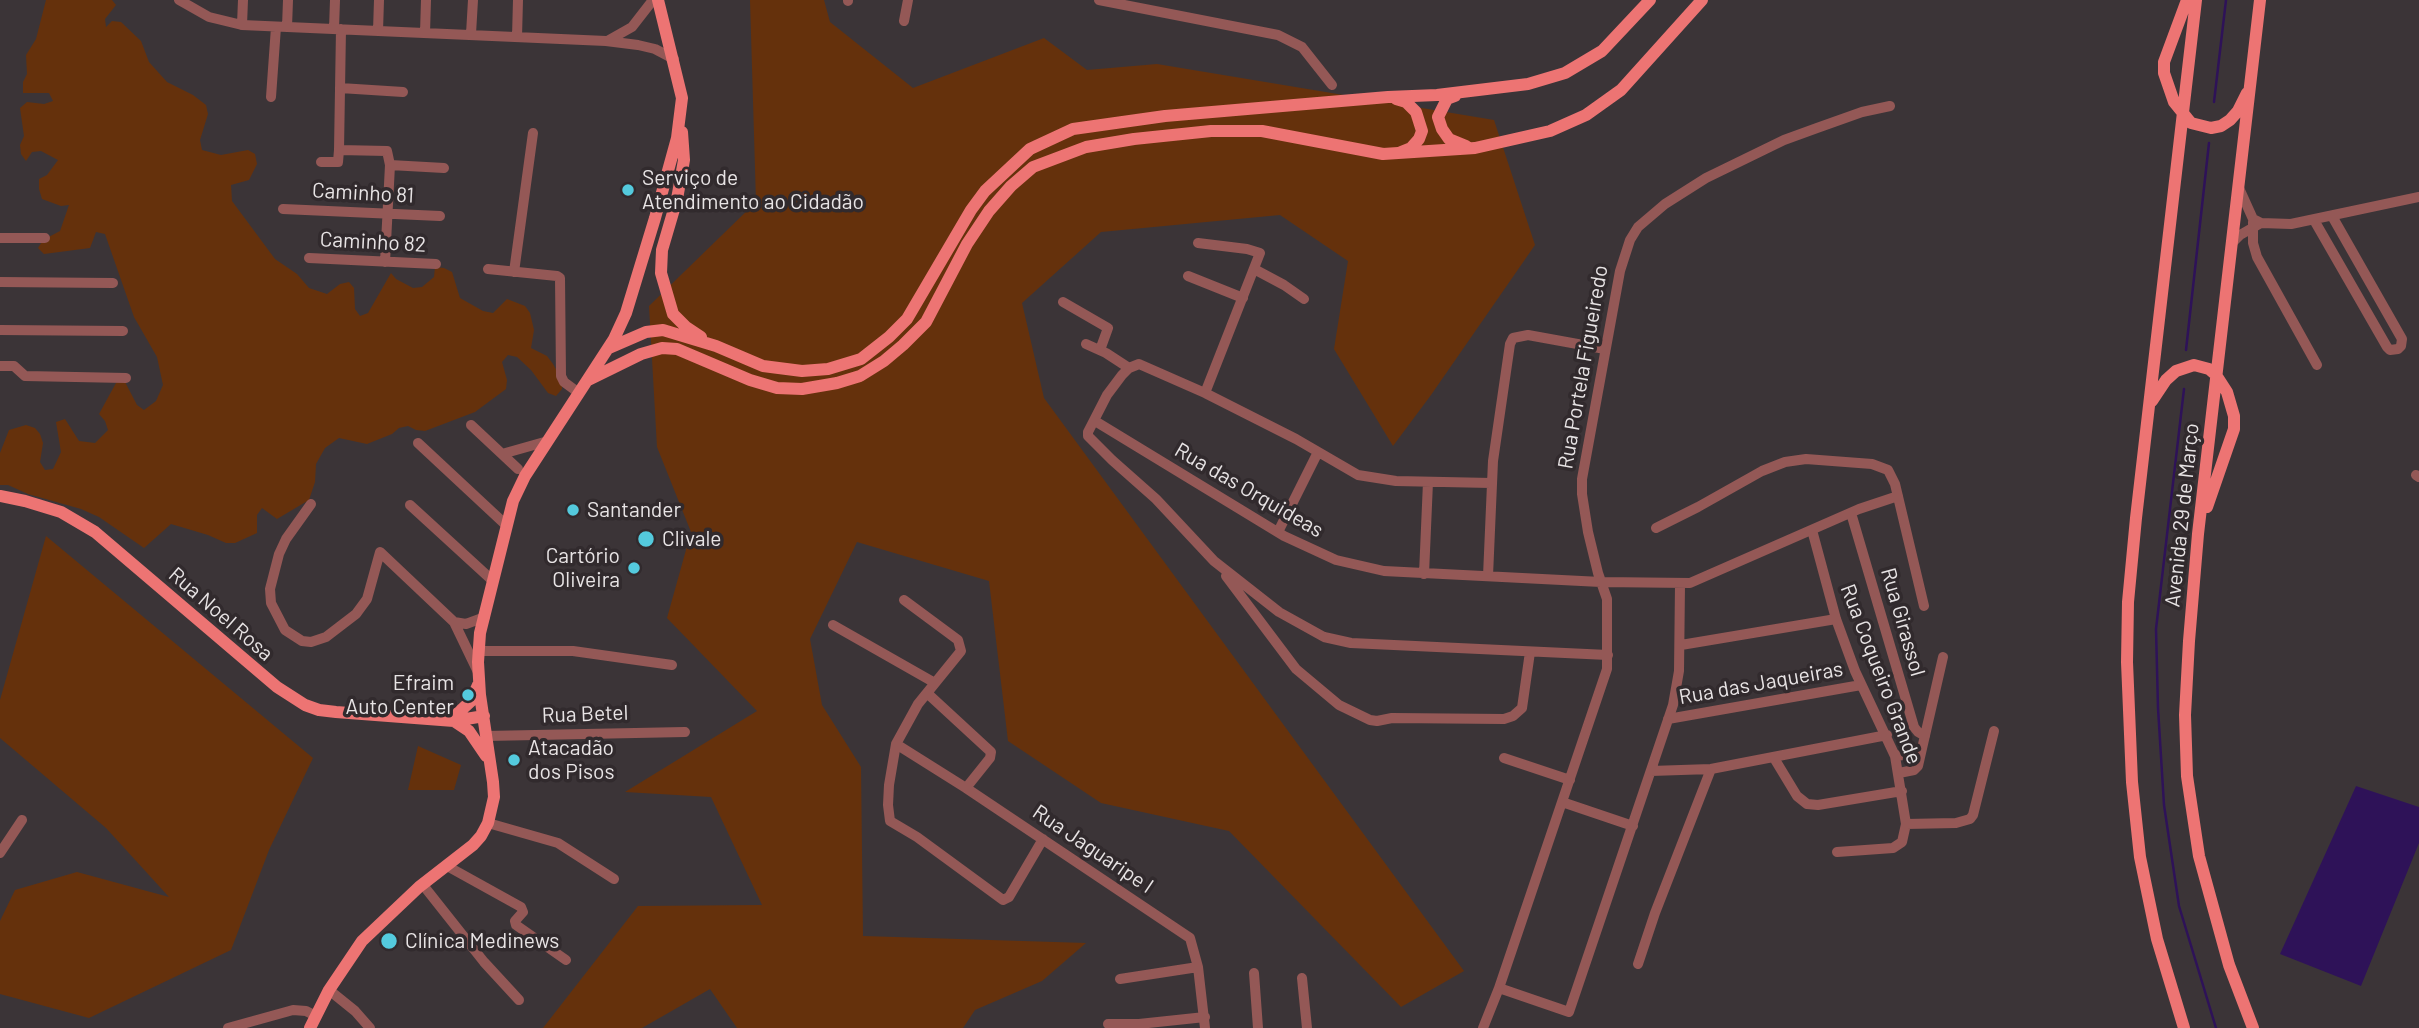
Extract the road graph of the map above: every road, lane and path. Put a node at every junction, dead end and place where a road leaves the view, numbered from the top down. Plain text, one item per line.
1 (179, 0) edge
2 (243, 0) edge
3 (288, 0) edge
4 (335, 0) edge
5 (379, 0) edge
6 (426, 0) edge
7 (473, 0) edge
8 (518, 0) edge
9 (656, 0) edge
10 (908, 0) edge
11 (1099, 0) edge
12 (1650, 0) edge
13 (1702, 0) edge
14 (2188, 0) edge
15 (2196, 0) edge
16 (2260, 0) edge
17 (904, 21) dead end
18 (242, 25) junction
19 (282, 27) junction
20 (632, 27) junction
21 (338, 29) junction
22 (378, 31) junction
23 (425, 33) junction
24 (471, 34) junction
25 (517, 37) junction
26 (606, 41) junction
27 (638, 45) junction
28 (674, 59) junction
29 (2252, 82) junction
30 (1332, 85) dead end
31 (340, 88) junction
32 (1469, 91) junction
33 (403, 92) dead end
34 (271, 97) dead end
35 (1388, 97) junction
36 (1890, 106) dead end
37 (2182, 116) junction
38 (681, 118) junction
39 (533, 133) dead end
40 (1475, 148) junction
41 (339, 150) junction
42 (1383, 155) junction
43 (321, 162) dead end
44 (390, 165) junction
45 (444, 168) dead end
46 (2239, 186) junction
47 (2419, 197) edge
48 (283, 209) dead end
49 (387, 214) junction
50 (440, 216) dead end
51 (2332, 216) junction
52 (2314, 220) junction
53 (2256, 223) junction
54 (0, 238) edge
55 (45, 238) dead end
56 (1198, 243) dead end
57 (2232, 243) junction
58 (309, 258) dead end
59 (385, 262) junction
60 (436, 264) dead end
61 (488, 269) dead end
62 (1254, 269) junction
63 (514, 272) junction
64 (1188, 276) dead end
65 (0, 282) edge
66 (113, 284) dead end
67 (1243, 298) junction
68 (1304, 299) dead end
69 (1063, 303) dead end
70 (0, 330) edge
71 (123, 331) dead end
72 (1086, 344) dead end
73 (716, 346) junction
74 (608, 348) junction
75 (1605, 349) junction
76 (1100, 350) junction
77 (2317, 365) dead end
78 (0, 366) edge
79 (1129, 368) junction
80 (2216, 375) junction
81 (126, 378) dead end
82 (588, 380) junction
83 (579, 393) junction
84 (1205, 393) junction
85 (2148, 410) junction
86 (1095, 421) junction
87 (471, 425) dead end
88 (548, 441) junction
89 (418, 443) dead end
90 (1318, 452) junction
91 (502, 454) junction
92 (518, 469) dead end
93 (1428, 482) junction
94 (1491, 483) junction
95 (0, 496) edge
96 (1898, 496) junction
97 (312, 504) dead end
98 (410, 505) dead end
99 (1851, 513) junction
100 (506, 525) junction
101 (1656, 527) dead end
102 (1812, 530) junction
103 (1278, 532) junction
104 (2198, 534) junction
105 (1214, 561) junction
106 (1424, 574) junction
107 (1488, 576) junction
108 (493, 581) junction
109 (1601, 582) junction
110 (1680, 585) junction
111 (904, 600) dead end
112 (1924, 606) dead end
113 (485, 617) junction
114 (1836, 619) junction
115 (454, 622) junction
116 (833, 625) dead end
117 (1681, 645) junction
118 (478, 651) junction
119 (1530, 652) junction
120 (1608, 655) junction
121 (1943, 657) dead end
122 (672, 665) dead end
123 (479, 678) junction
124 (935, 683) junction
125 (1861, 685) junction
126 (927, 693) junction
127 (483, 712) junction
128 (456, 717) junction
129 (1668, 719) junction
130 (1994, 731) dead end
131 (685, 732) dead end
132 (1887, 735) junction
133 (486, 736) junction
134 (1925, 736) junction
135 (896, 744) junction
136 (1921, 754) junction
137 (1895, 756) junction
138 (1504, 758) dead end
139 (1774, 758) junction
140 (492, 767) junction
141 (1711, 769) junction
142 (1651, 771) junction
143 (1899, 773) junction
144 (1570, 780) junction
145 (966, 788) junction
146 (1902, 791) junction
147 (1562, 802) junction
148 (22, 820) dead end
149 (488, 823) junction
150 (1906, 824) junction
151 (1633, 826) junction
152 (1043, 839) junction
153 (1837, 852) dead end
154 (0, 853) edge
155 (447, 866) junction
156 (614, 879) dead end
157 (423, 885) junction
158 (566, 960) dead end
159 (1638, 964) dead end
160 (1198, 967) junction
161 (1254, 973) dead end
162 (1302, 978) dead end
163 (1120, 979) dead end
164 (1499, 988) junction
165 (329, 990) junction
166 (519, 1000) dead end
167 (313, 1022) edge
168 (1205, 1023) edge
169 (1108, 1024) dead end
170 (228, 1028) edge
171 (370, 1028) edge
172 (1258, 1028) edge
173 (1307, 1028) edge
174 (1483, 1028) edge
175 (2183, 1028) edge
176 (2253, 1028) edge

1 - 18 street
2 - 18 street
3 - 19 street
4 - 21 street
5 - 22 street
6 - 23 street
7 - 24 street
8 - 25 street
9 - 20 street
9 - 28 main road
10 - 17 street
11 - 30 street
12 - 32 main road
13 - 40 main road
14 - 37 main road
15 - 37 main road
16 - 29 main road, Avenida 29 de Março
18 - 19 street
19 - 21 street
19 - 34 street
20 - 26 street
20 - 27 street
21 - 22 street
21 - 31 street
22 - 23 street
23 - 24 street
24 - 25 street
25 - 26 street
26 - 27 street
27 - 28 street
28 - 38 main road
29 - 37 main road
29 - 46 main road, Avenida 29 de Março
31 - 33 street
31 - 41 street
32 - 35 main road
32 - 40 main road
35 - 42 main road
35 - 73 main road
36 - 75 street, Rua Portela Figueiredo
37 - 85 main road
38 - 73 main road
38 - 74 main road
39 - 63 street
40 - 42 main road
41 - 43 street, Caminho 81
41 - 44 street, Caminho 81
42 - 82 main road
44 - 45 street, Caminho 81
44 - 49 street
46 - 53 street
46 - 57 main road, Avenida 29 de Março
47 - 51 street
48 - 49 street, Caminho 81
49 - 50 street, Caminho 81
49 - 59 street
51 - 52 street
51 - 52 street
52 - 53 street
53 - 57 street
53 - 77 street
54 - 55 street
56 - 62 street
57 - 80 main road, Avenida 29 de Março
58 - 59 street, Caminho 82
59 - 60 street, Caminho 82
61 - 63 street
62 - 67 street
62 - 68 street
63 - 83 street
64 - 67 street
65 - 66 street
67 - 84 street
69 - 76 street
70 - 71 street
72 - 76 street
73 - 74 main road
74 - 82 main road
75 - 94 street
75 - 109 street, Rua Portela Figueiredo
76 - 79 street
78 - 81 street
79 - 84 street
79 - 86 street
80 - 85 main road
80 - 104 main road, Avenida 29 de Março
80 - 104 main road
82 - 83 main road
83 - 88 main road
84 - 90 street
85 - 175 main road
86 - 103 street, Rua das Orquideas
86 - 105 street
87 - 91 street
88 - 91 street
88 - 100 main road
89 - 100 street
90 - 93 street
90 - 103 street
91 - 92 street
93 - 94 street
93 - 106 street
94 - 107 street
95 - 128 main road, Rua Noel Rosa
96 - 99 street
96 - 101 street
96 - 112 street
97 - 115 street
98 - 108 street
99 - 102 street
99 - 134 street, Rua Girassol
100 - 108 main road
102 - 110 street
102 - 114 street, Rua Coqueiro Grande
103 - 106 street, Rua das Orquideas
104 - 176 main road, Avenida 29 de Março
105 - 119 street
105 - 119 street
106 - 107 street, Rua das Orquideas
107 - 109 street, Rua das Orquideas
108 - 113 main road
109 - 110 street, Rua das Orquideas
109 - 120 street, Rua Portela Figueiredo
110 - 117 street
111 - 124 street
113 - 115 street
113 - 118 main road
114 - 117 street
114 - 125 street, Rua Coqueiro Grande
115 - 123 street
116 - 124 street
117 - 129 street
118 - 122 street
118 - 123 main road
119 - 120 street
120 - 144 street, Rua Portela Figueiredo
121 - 134 street
123 - 127 main road
123 - 128 main road
124 - 126 street
125 - 129 street, Rua das Jaqueiras
125 - 132 street, Rua Coqueiro Grande
126 - 135 street
126 - 145 street
127 - 128 main road, Rua Noel Rosa
127 - 133 main road
128 - 140 main road
129 - 142 street
130 - 150 street
131 - 133 street, Rua Betel
132 - 137 street, Rua Coqueiro Grande
132 - 139 street
133 - 140 main road
134 - 136 street
135 - 145 street, Rua Jaguaripe I
135 - 152 street
136 - 137 street
136 - 143 street
137 - 143 street, Rua Coqueiro Grande
138 - 144 street
139 - 141 street
139 - 146 street
140 - 149 main road
141 - 142 street
141 - 159 street
142 - 151 street
143 - 146 street, Rua Coqueiro Grande
144 - 147 street, Rua Portela Figueiredo
145 - 152 street, Rua Jaguaripe I
146 - 150 street, Rua Coqueiro Grande
147 - 151 street
147 - 164 street, Rua Portela Figueiredo
148 - 154 street
149 - 155 main road
149 - 156 street
150 - 153 street
151 - 164 street
152 - 160 street, Rua Jaguaripe I
155 - 157 main road
155 - 158 street
157 - 165 main road
157 - 166 street
160 - 163 street
160 - 168 street, Rua Jaguaripe I
161 - 172 street
162 - 173 street
164 - 174 street, Rua Portela Figueiredo
165 - 167 main road
165 - 171 street
167 - 170 street
168 - 169 street

